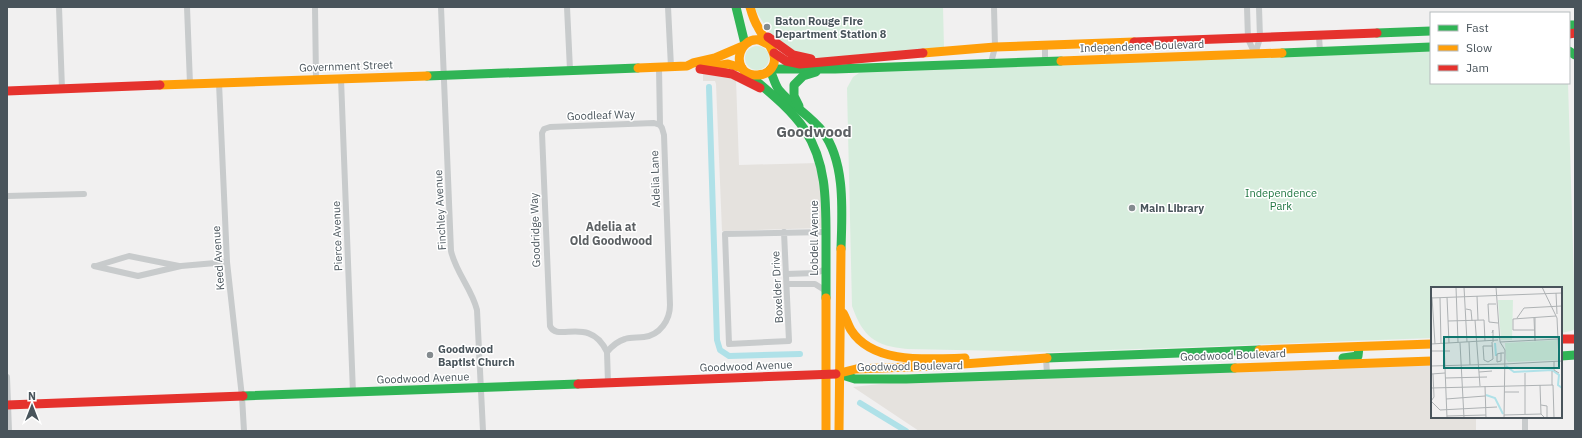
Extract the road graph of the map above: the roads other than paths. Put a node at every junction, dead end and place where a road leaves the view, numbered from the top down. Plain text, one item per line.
1 (58, 7) edge
2 (187, 7) edge
3 (315, 7) edge
4 (441, 7) edge
5 (567, 7) edge
6 (668, 7) edge
7 (736, 7) edge
8 (750, 7) edge
9 (994, 7) edge
10 (1247, 7) edge
11 (1259, 7) edge
12 (742, 31) junction
13 (760, 31) junction
14 (1430, 31) edge
15 (1319, 36) junction
16 (1260, 38) junction
17 (1248, 39) junction
18 (1108, 44) junction
19 (744, 45) junction
20 (1045, 46) junction
21 (1430, 47) edge
22 (995, 48) junction
23 (772, 49) junction
24 (730, 52) junction
25 (1320, 52) junction
26 (1255, 54) junction
27 (1108, 59) junction
28 (828, 61) junction
29 (1045, 61) junction
30 (991, 63) junction
31 (671, 66) junction
32 (687, 66) junction
33 (658, 67) junction
34 (700, 69) junction
35 (770, 69) junction
36 (822, 69) junction
37 (570, 70) junction
38 (745, 71) junction
39 (445, 75) junction
40 (341, 79) junction
41 (316, 80) junction
42 (219, 83) junction
43 (190, 84) junction
44 (62, 89) junction
45 (767, 90) junction
46 (7, 91) edge
47 (800, 108) junction
48 (660, 125) junction
49 (543, 130) joint
50 (824, 133) junction
51 (812, 139) junction
52 (84, 194) dead end
53 (7, 196) edge
54 (826, 205) junction
55 (842, 205) junction
56 (784, 232) junction
57 (826, 232) junction
58 (227, 262) junction
59 (182, 266) junction
60 (826, 269) junction
61 (786, 274) junction
62 (787, 284) junction
63 (826, 291) junction
64 (841, 306) junction
65 (1562, 339) edge
66 (1575, 339) edge
67 (1431, 344) edge
68 (1359, 347) junction
69 (607, 352) junction
70 (1214, 353) junction
71 (1575, 355) edge
72 (1562, 356) edge
73 (1046, 358) junction
74 (1020, 359) junction
75 (1431, 361) edge
76 (936, 366) junction
77 (1279, 366) junction
78 (1182, 369) junction
79 (839, 374) junction
80 (1047, 374) junction
81 (826, 375) junction
82 (7, 377) edge
83 (906, 379) junction
84 (608, 383) junction
85 (480, 387) junction
86 (353, 392) junction
87 (242, 397) junction
88 (7, 405) edge
89 (1525, 418) edge
90 (9, 431) edge
91 (244, 431) edge
92 (483, 431) edge
93 (826, 431) edge
94 (839, 431) edge
95 (1525, 431) edge

1 - 44 street
2 - 43 street
3 - 41 street
4 - 39 street, Finchley Avenue
5 - 37 street
6 - 31 street
7 - 12 main road
8 - 13 main road
9 - 22 street
10 - 17 street
11 - 16 street
12 - 19 main road
12 - 24 main road
13 - 23 main road
13 - 28 main road
14 - 15 main road, Independence Boulevard
15 - 16 main road, Independence Boulevard
15 - 25 street
16 - 17 main road, Independence Boulevard
16 - 26 street
17 - 18 main road, Independence Boulevard
17 - 26 street
18 - 20 main road, Independence Boulevard
18 - 27 street
19 - 23 main road
19 - 24 main road, Government Street
19 - 38 main road
20 - 22 main road, Independence Boulevard
20 - 29 street
21 - 25 main road, Independence Boulevard
22 - 28 main road, Independence Boulevard
22 - 30 street
23 - 28 main road
23 - 35 main road
24 - 32 main road, Government Street
25 - 26 main road, Independence Boulevard
26 - 27 main road, Independence Boulevard
27 - 29 main road, Independence Boulevard
29 - 30 main road, Independence Boulevard
30 - 36 main road, Independence Boulevard
31 - 32 main road, Government Street
31 - 33 main road, Government Street
32 - 34 main road, Government Street
33 - 37 main road, Government Street
33 - 48 street, Adelia Lane
34 - 38 main road, Government Street
34 - 45 main road
35 - 36 main road
35 - 38 main road
35 - 47 main road
36 - 47 main road
37 - 39 main road, Government Street
38 - 45 main road, Lobdell Avenue
39 - 40 main road, Government Street
39 - 85 street, Finchley Avenue
40 - 41 main road, Government Street
40 - 86 street, Pierce Avenue
41 - 42 main road, Government Street
42 - 43 main road, Government Street
42 - 58 street, Keed Avenue
43 - 44 main road, Government Street
44 - 46 main road, Government Street
45 - 51 main road, Lobdell Avenue
47 - 50 main road
48 - 49 street, Goodleaf Way
48 - 69 street, Adelia Lane
49 - 69 street, Goodridge Way
50 - 51 main road
50 - 55 main road
51 - 54 main road, Lobdell Avenue
52 - 53 street
54 - 55 main road
54 - 57 main road, Lobdell Avenue
55 - 64 main road
56 - 57 street
56 - 61 street, Boxelder Drive
56 - 62 street, Boxelder Drive
57 - 60 main road, Lobdell Avenue
58 - 59 street
58 - 87 street, Keed Avenue
59 - 59 street
60 - 61 street
60 - 63 main road, Lobdell Avenue
61 - 62 street, Boxelder Drive
62 - 63 street
63 - 81 main road, Lobdell Avenue
64 - 74 main road
64 - 79 main road
65 - 66 main road
67 - 68 main road, Goodwood Boulevard
68 - 70 main road, Goodwood Boulevard
68 - 77 main road
69 - 84 street
70 - 73 main road, Goodwood Boulevard
70 - 78 main road
71 - 72 main road
73 - 74 main road, Goodwood Boulevard
73 - 80 street
74 - 76 main road, Goodwood Boulevard
75 - 77 main road, Goodwood Boulevard
76 - 79 main road, Goodwood Boulevard
76 - 83 main road
77 - 78 main road, Goodwood Boulevard
78 - 80 main road, Goodwood Boulevard
79 - 81 main road, Goodwood Avenue
79 - 83 main road, Goodwood Boulevard
79 - 94 main road
80 - 83 main road, Goodwood Boulevard
81 - 84 main road, Goodwood Avenue
81 - 93 main road, Lobdell Avenue
82 - 88 street
84 - 85 main road, Goodwood Avenue
85 - 86 main road, Goodwood Avenue
85 - 92 street, Finchley Avenue
86 - 87 main road, Goodwood Avenue
87 - 88 main road, Goodwood Avenue
87 - 91 street, Keed Avenue
88 - 90 street
89 - 95 street

